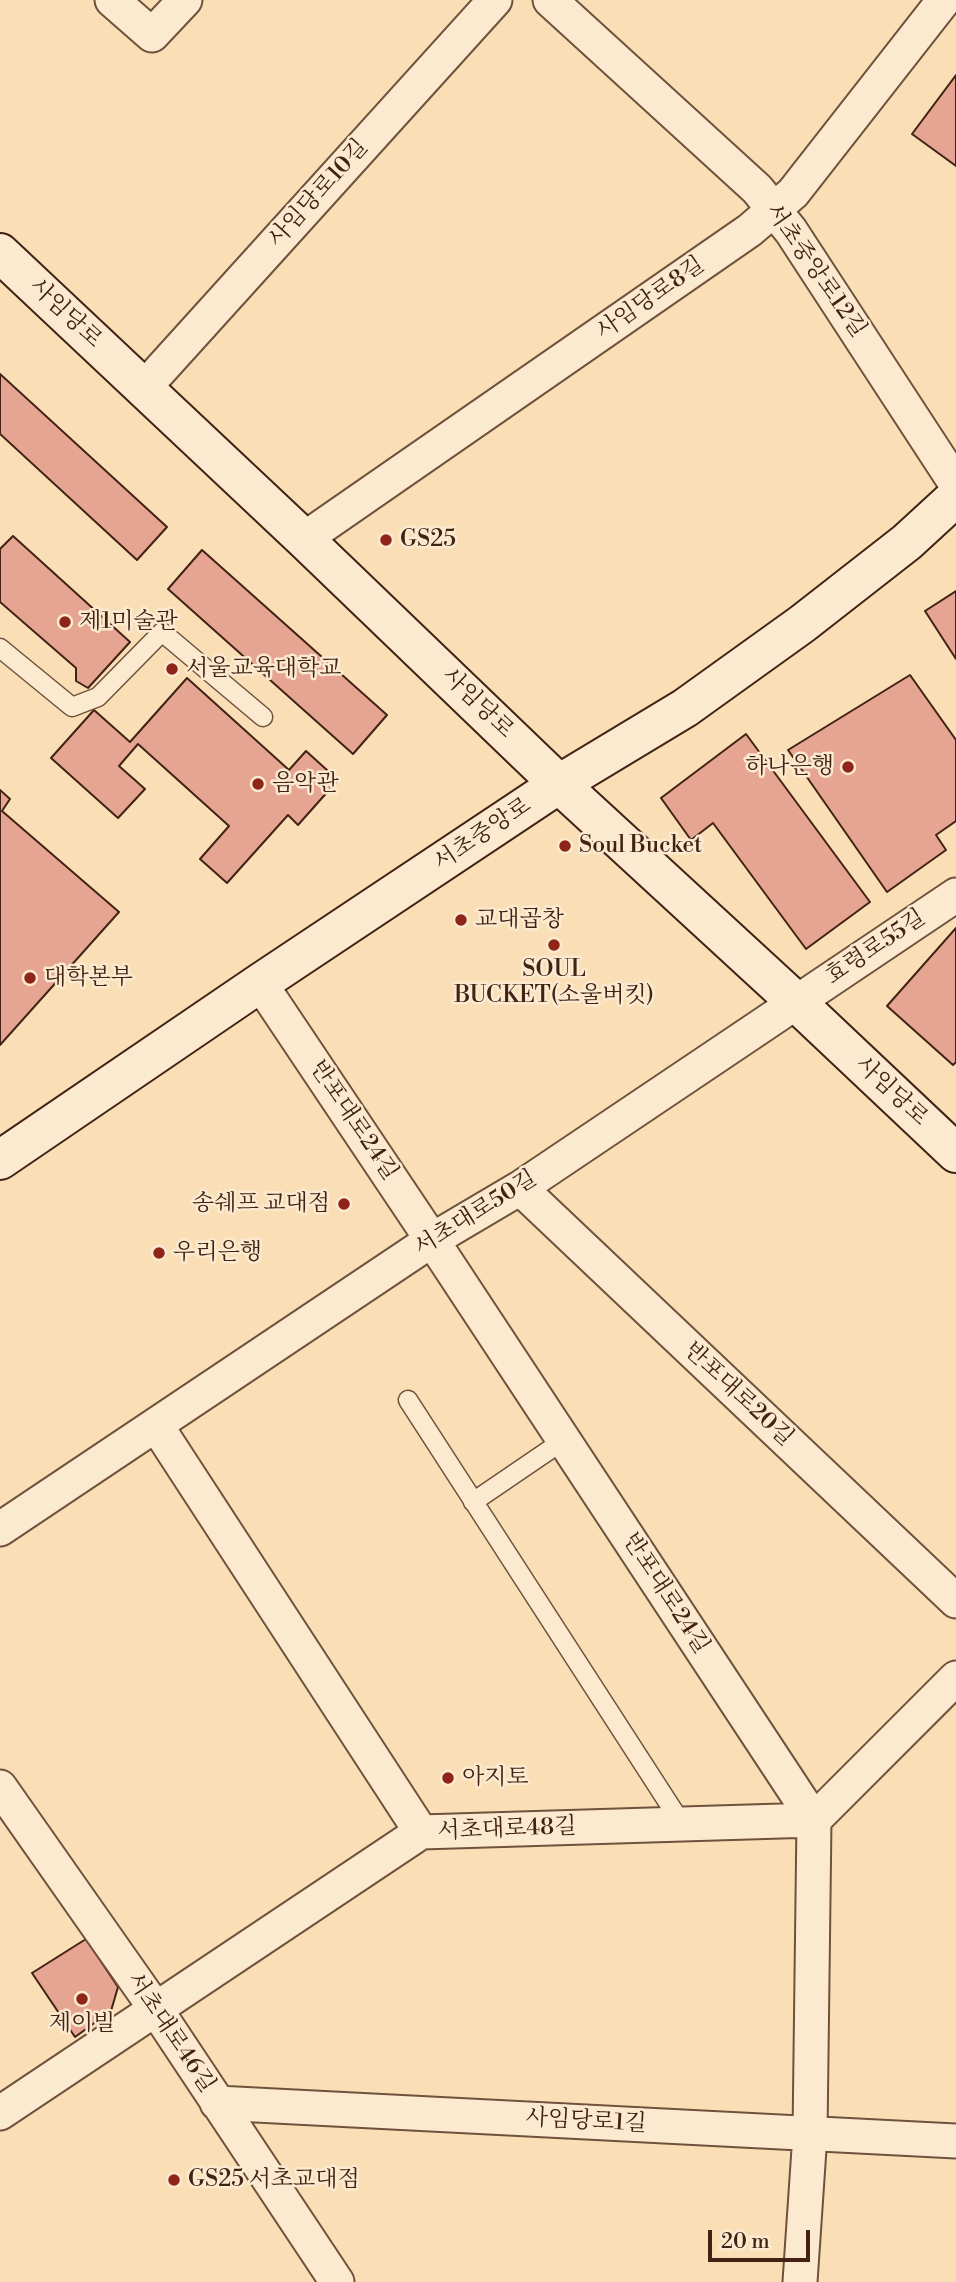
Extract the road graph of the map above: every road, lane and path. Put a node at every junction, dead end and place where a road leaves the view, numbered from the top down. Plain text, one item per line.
1 (113, 0) edge
2 (185, 0) edge
3 (495, 0) edge
4 (550, 0) edge
5 (944, 0) edge
6 (774, 210) junction
7 (0, 253) edge
8 (144, 388) junction
9 (956, 484) edge
10 (956, 497) edge
11 (304, 540) junction
12 (0, 648) edge
13 (262, 717) dead end
14 (559, 784) junction
15 (956, 895) edge
16 (260, 983) junction
17 (796, 1002) junction
18 (956, 1153) edge
19 (0, 1160) edge
20 (520, 1188) junction
21 (432, 1240) junction
22 (408, 1400) dead end
23 (156, 1425) junction
24 (564, 1440) junction
25 (473, 1502) junction
26 (0, 1529) edge
27 (956, 1601) edge
28 (956, 1678) edge
29 (0, 1787) edge
30 (814, 1820) junction
31 (682, 1824) junction
32 (421, 1832) junction
33 (155, 2008) junction
34 (217, 2104) junction
35 (0, 2113) edge
36 (810, 2134) junction
37 (956, 2141) edge
38 (337, 2282) edge
39 (800, 2282) edge

1 - 2 street
3 - 8 street, 사임당로10길
4 - 6 street, 서초중앙로12길
5 - 6 street, 사임당로8길
6 - 9 street, 서초중앙로12길
6 - 11 street, 사임당로8길
7 - 8 main road, 사임당로
8 - 11 main road, 사임당로
10 - 14 main road, 서초중앙로
11 - 14 main road, 사임당로
12 - 13 lane
14 - 16 main road, 서초중앙로
14 - 17 main road, 사임당로
15 - 17 street, 효령로55길
16 - 19 main road, 서초중앙로
16 - 21 street, 반포대로24길
17 - 18 main road, 사임당로
17 - 20 street, 서초대로50길
20 - 21 street, 서초대로50길
20 - 27 street, 반포대로20길
21 - 23 street, 서초대로50길
21 - 24 street, 반포대로24길
22 - 25 lane
23 - 26 street, 서초대로50길
23 - 32 street
24 - 25 lane
24 - 30 street, 반포대로24길
25 - 31 lane
28 - 30 street
29 - 33 street, 서초대로46길
30 - 31 street, 서초대로48길
30 - 36 street
31 - 32 street, 서초대로48길
32 - 33 street, 서초대로48길
33 - 34 street, 서초대로46길
33 - 35 street, 서초대로48길
34 - 36 street, 사임당로1길
34 - 38 street, 서초대로46길
36 - 37 street, 사임당로1길
36 - 39 street

